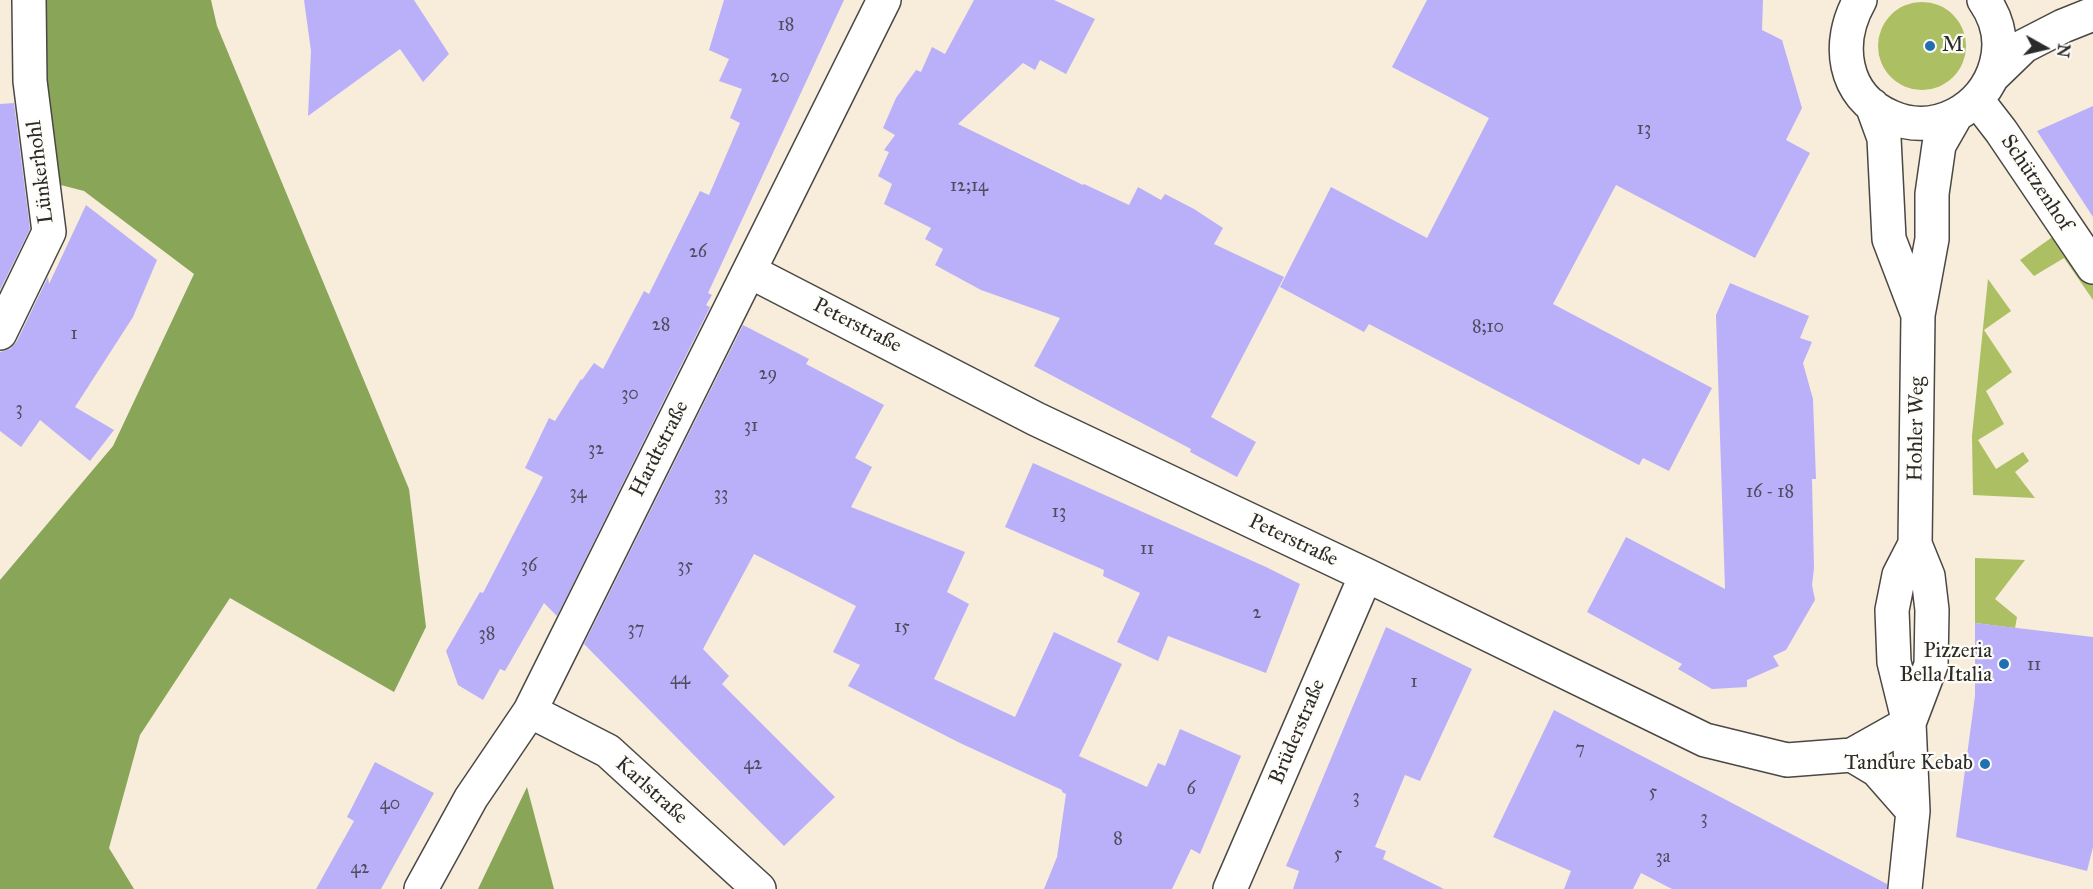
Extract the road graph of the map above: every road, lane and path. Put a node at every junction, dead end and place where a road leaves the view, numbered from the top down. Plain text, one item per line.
1 (29, 0) edge
2 (884, 0) edge
3 (1984, 0) edge
4 (1855, 4) edge
5 (2093, 14) edge
6 (1975, 98) junction
7 (1872, 105) junction
8 (2093, 267) edge
9 (750, 271) junction
10 (1918, 315) junction
11 (0, 333) edge
12 (1366, 575) junction
13 (530, 711) junction
14 (1909, 723) junction
15 (1852, 755) junction
16 (1913, 812) junction
17 (421, 889) edge
18 (759, 889) edge
19 (1230, 889) edge
20 (1905, 889) edge

1 - 11 street, Lünkerhohl
2 - 9 street, Hardtstraße
3 - 6 street
4 - 7 street
5 - 6 street
6 - 7 street
6 - 8 street, Schützenhof
6 - 10 street, Hohler Weg
7 - 10 street, Hohler Weg
9 - 12 street, Peterstraße
9 - 13 street, Hardtstraße
10 - 14 street, Hohler Weg
12 - 15 street, Peterstraße
12 - 19 street, Brüderstraße
13 - 17 street, Hardtstraße
13 - 18 street, Karlstraße
14 - 15 street, Peterstraße
14 - 16 street, Hohler Weg
15 - 16 street
16 - 20 street, Hohler Weg

